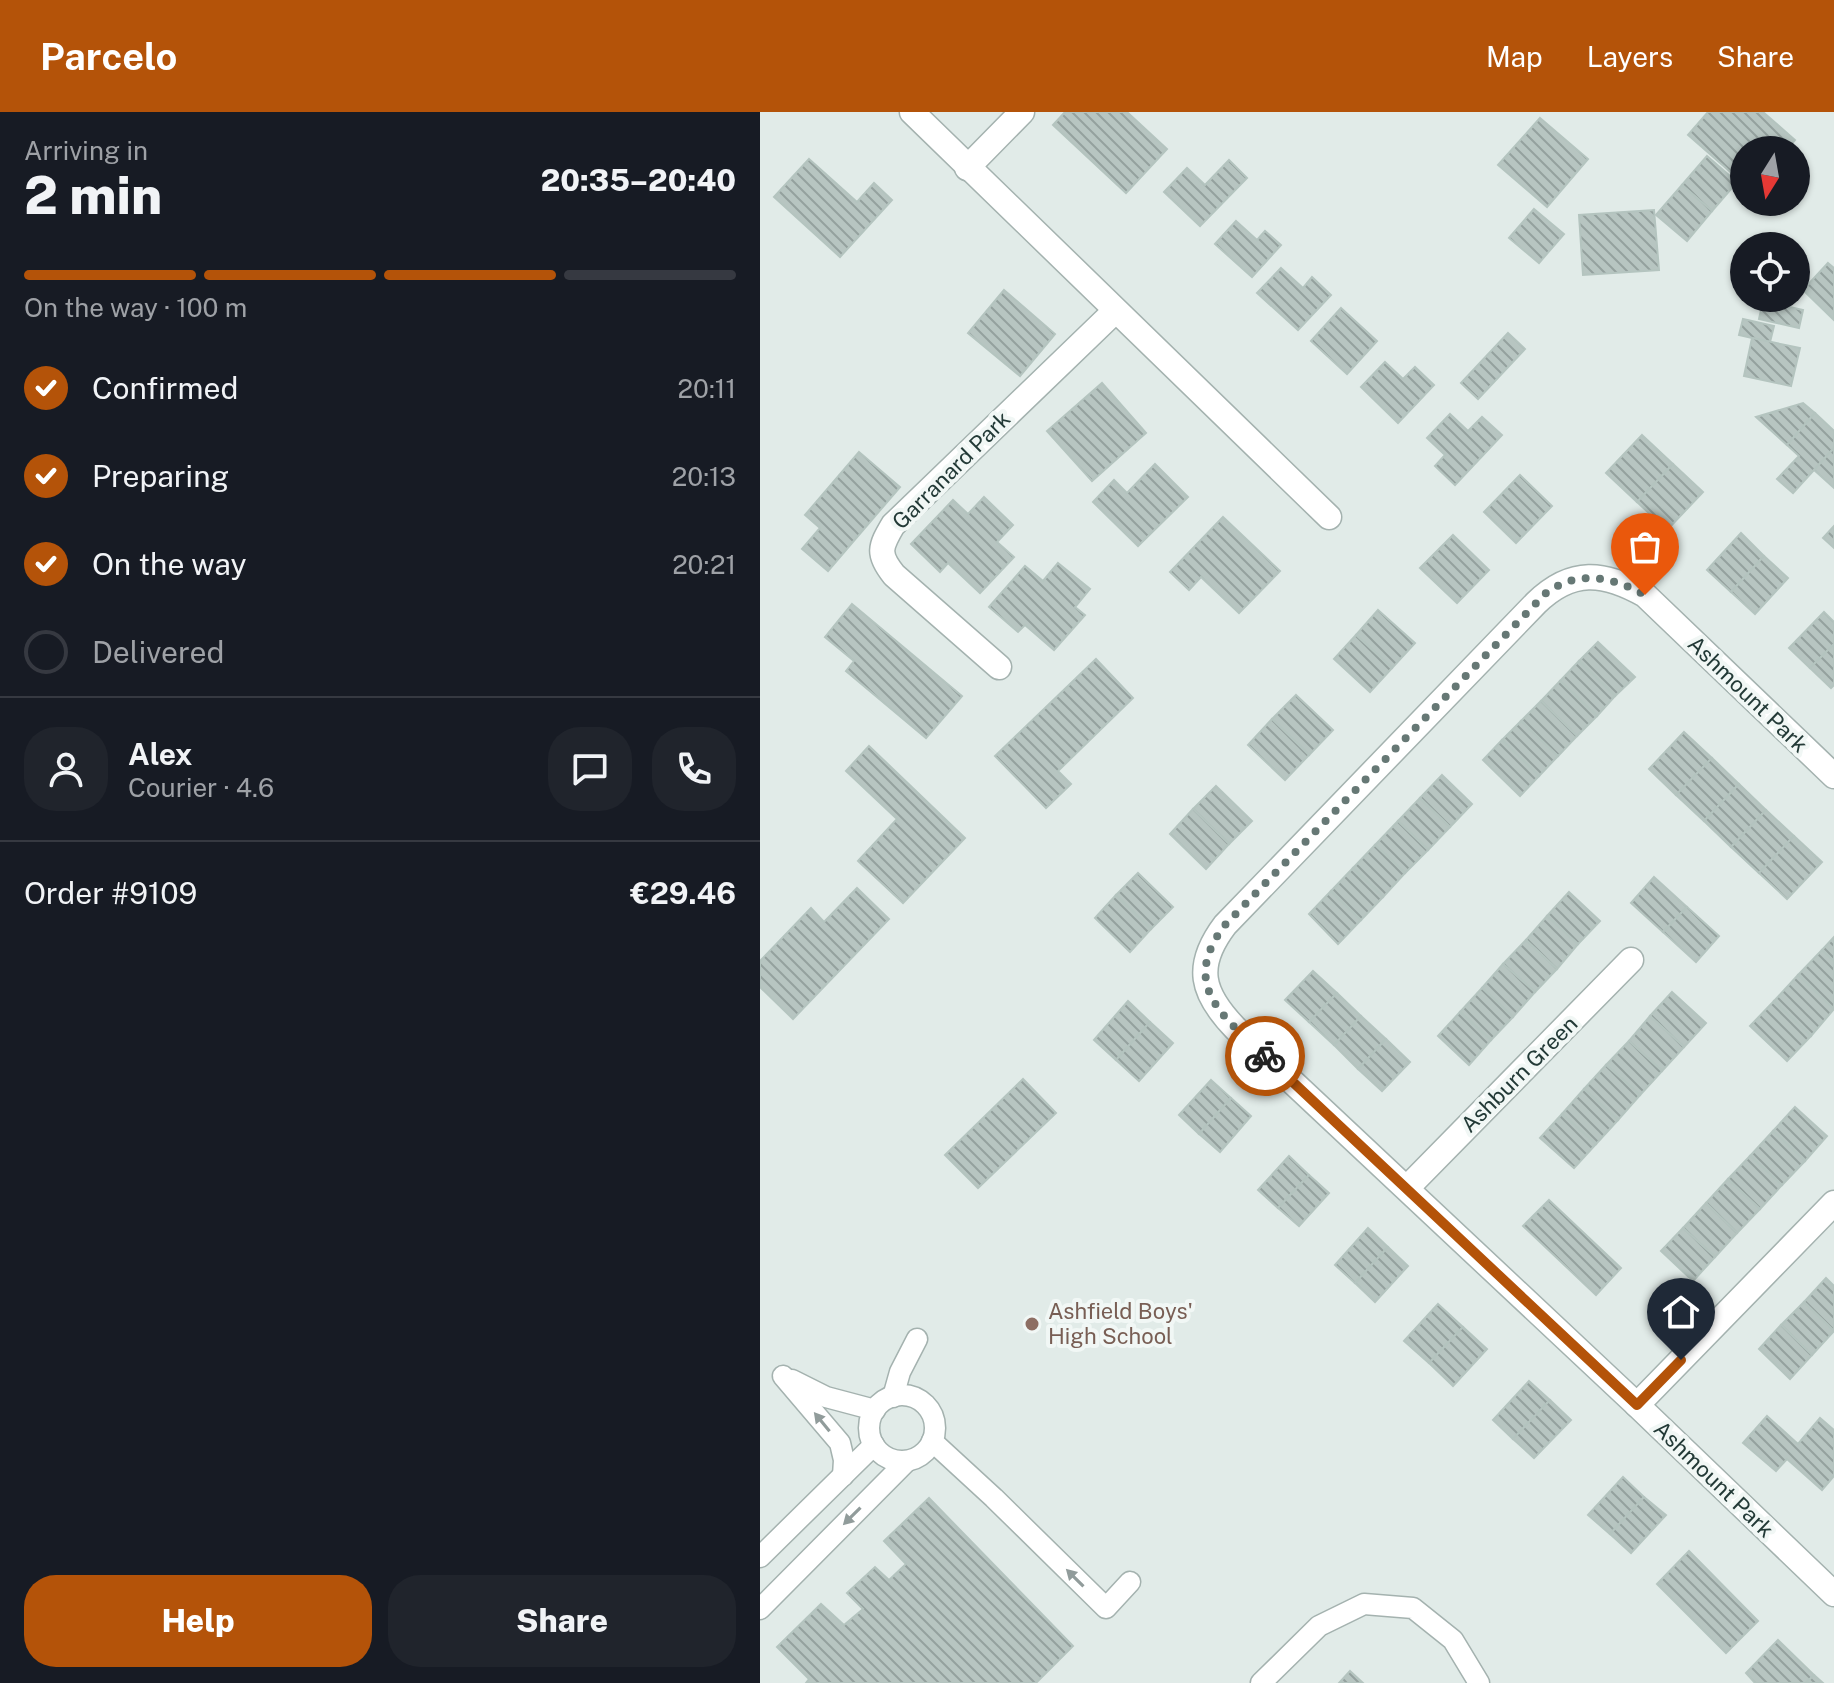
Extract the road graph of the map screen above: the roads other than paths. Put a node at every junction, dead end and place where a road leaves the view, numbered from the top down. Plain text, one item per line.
1 (912, 112) edge
2 (1022, 112) edge
3 (967, 168) junction
4 (1115, 311) junction
5 (1329, 517) dead end
6 (999, 667) dead end
7 (1834, 776) edge
8 (1631, 960) dead end
9 (1407, 1188) junction
10 (1834, 1203) edge
11 (917, 1339) dead end
12 (893, 1397) junction
13 (1637, 1405) junction
14 (875, 1410) junction
15 (932, 1441) junction
16 (874, 1445) junction
17 (907, 1461) junction
18 (843, 1476) junction
19 (760, 1557) edge
20 (1130, 1582) dead end
21 (1834, 1594) edge
22 (760, 1609) edge
23 (1261, 1683) edge
24 (1479, 1683) edge

1 - 3 street
2 - 3 street
3 - 4 street
4 - 5 street
4 - 6 street, Garranard Park
7 - 9 street, Ashmount Park
8 - 9 street, Ashburn Green
9 - 13 street, Ashmount Park
10 - 13 street
11 - 12 lane
12 - 14 lane
12 - 15 lane
13 - 21 street, Ashmount Park
14 - 16 lane
18 -> 14 lane
15 - 17 lane
20 -> 15 lane
16 - 17 lane
16 - 18 lane
17 -> 22 lane
18 - 19 lane
23 - 24 lane

